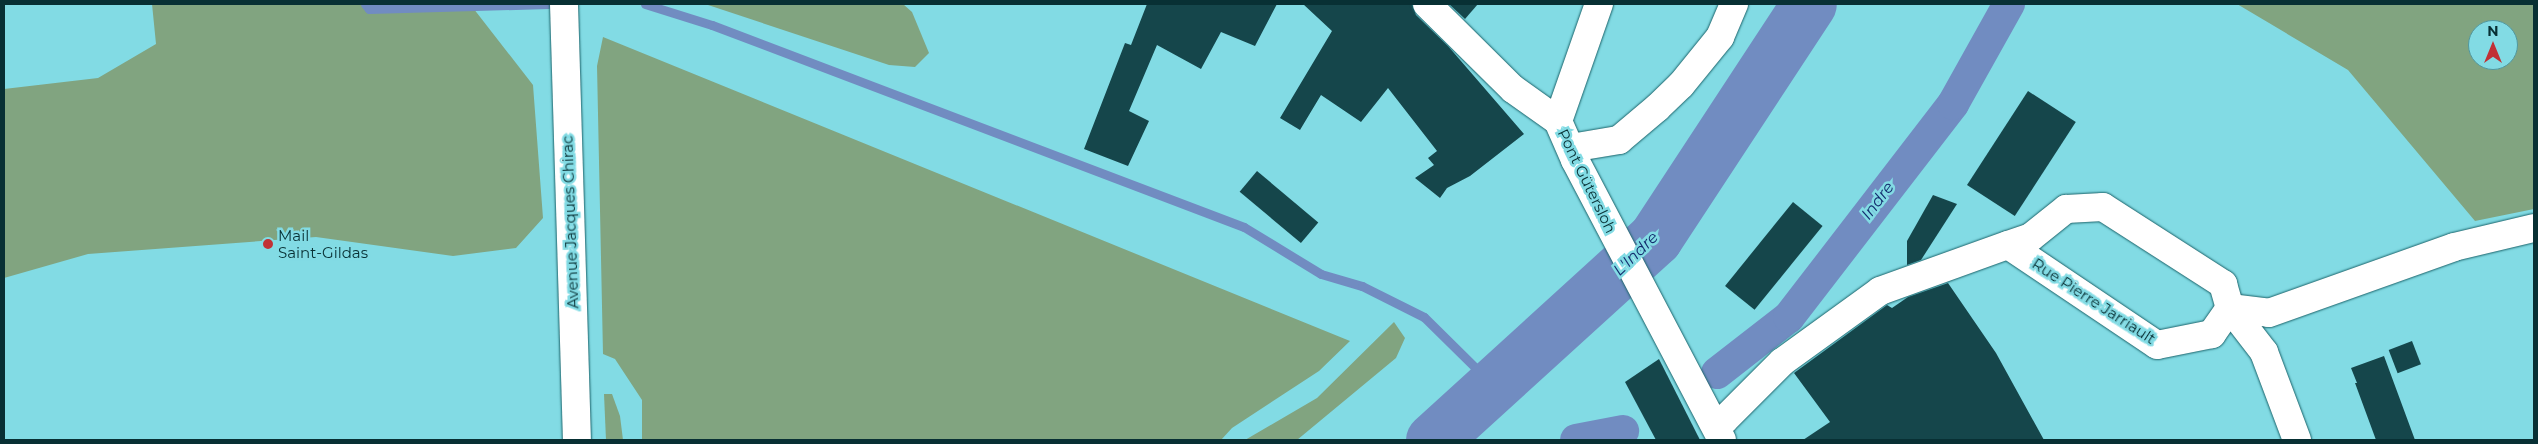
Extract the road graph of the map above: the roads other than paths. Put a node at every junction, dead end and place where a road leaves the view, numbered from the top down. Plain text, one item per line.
1 (564, 4) edge
2 (1427, 4) edge
3 (1599, 4) edge
4 (1734, 4) edge
5 (1558, 121) junction
6 (1573, 154) junction
7 (2534, 228) edge
8 (2008, 245) junction
9 (2230, 308) junction
10 (1718, 432) edge
11 (2295, 434) edge
12 (577, 440) edge

1 - 12 street, Avenue Jacques Chirac
2 - 5 street
3 - 5 street
4 - 6 street
5 - 6 street, Pont Gütersloh
6 - 10 street, Pont Gütersloh
7 - 9 street
8 - 9 street, Rue Pierre Jarriault
8 - 9 street, Rue Pierre Jarriault
8 - 10 street, Rue Pierre Jarriault
9 - 11 street, Rue Pierre Jarriault

